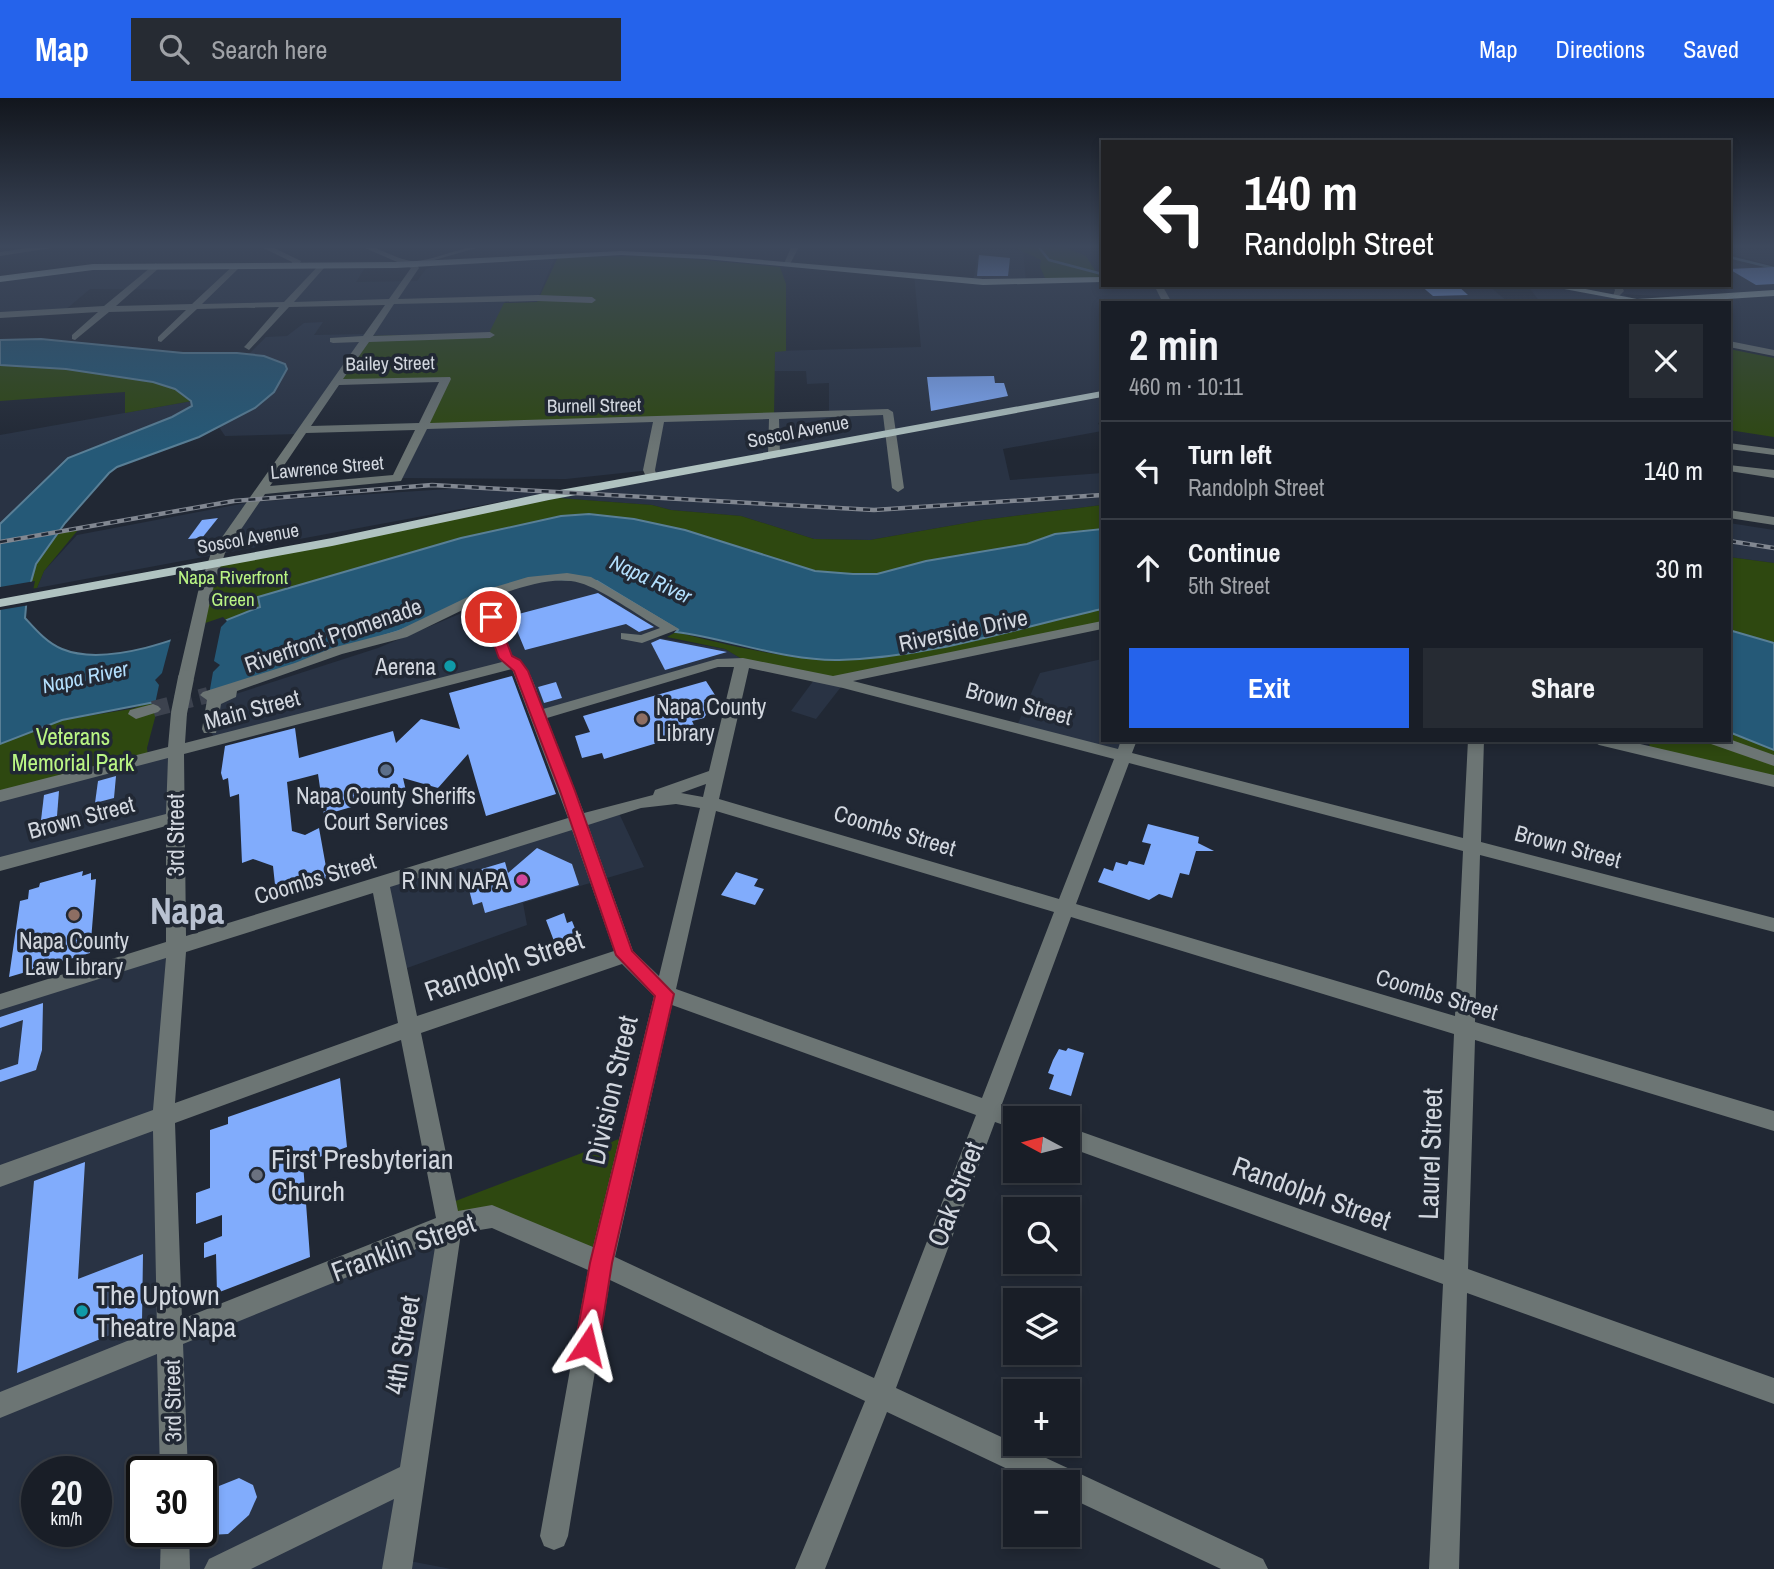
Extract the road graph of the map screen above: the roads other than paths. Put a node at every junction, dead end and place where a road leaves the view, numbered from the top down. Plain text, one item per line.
1 (24, 314) edge
2 (102, 314) edge
3 (186, 314) edge
4 (281, 314) edge
5 (384, 314) edge
6 (0, 315) edge
7 (490, 335) dead end
8 (75, 337) dead end
9 (161, 339) dead end
10 (365, 339) junction
11 (333, 340) dead end
12 (1731, 344) edge
13 (249, 347) dead end
14 (1774, 353) edge
15 (335, 382) junction
16 (1101, 394) edge
17 (775, 417) junction
18 (659, 421) junction
19 (422, 426) junction
20 (301, 430) junction
21 (890, 433) junction
22 (1731, 446) edge
23 (1774, 452) edge
24 (774, 455) junction
25 (1731, 468) edge
26 (1774, 474) edge
27 (651, 477) junction
28 (898, 488) dead end
29 (259, 491) junction
30 (1731, 514) edge
31 (1774, 521) edge
32 (216, 558) junction
33 (35, 592) junction
34 (0, 594) edge
35 (483, 598) junction
36 (0, 603) edge
37 (1101, 625) edge
38 (626, 636) dead end
39 (743, 662) junction
40 (516, 663) junction
41 (834, 681) junction
42 (208, 695) tunnel mouth
43 (153, 709) tunnel mouth
44 (136, 713) dead end
45 (536, 716) junction
46 (209, 729) dead end
47 (1476, 742) edge
48 (1608, 742) edge
49 (1722, 742) edge
50 (1126, 748) edge
51 (175, 752) junction
52 (1774, 761) edge
53 (718, 774) junction
54 (1774, 780) edge
55 (0, 796) edge
56 (640, 802) junction
57 (711, 802) junction
58 (174, 818) junction
59 (578, 821) junction
60 (1472, 846) junction
61 (0, 864) edge
62 (380, 884) junction
63 (1064, 908) junction
64 (1774, 925) edge
65 (176, 947) junction
66 (625, 955) junction
67 (665, 994) junction
68 (0, 1002) edge
69 (1464, 1027) junction
70 (407, 1029) junction
71 (987, 1109) junction
72 (1003, 1115) edge
73 (164, 1118) junction
74 (1774, 1121) edge
75 (1080, 1141) edge
76 (0, 1176) edge
77 (449, 1224) junction
78 (601, 1263) junction
79 (1457, 1276) junction
80 (171, 1336) junction
81 (1774, 1391) edge
82 (880, 1396) junction
83 (0, 1405) edge
84 (174, 1456) edge
85 (1038, 1470) edge
86 (411, 1476) junction
87 (1080, 1489) edge
88 (554, 1536) dead end
89 (175, 1547) edge
90 (175, 1569) edge
91 (219, 1569) edge
92 (397, 1569) edge
93 (810, 1569) edge
94 (1253, 1569) edge
95 (1444, 1569) edge

1 - 6 street
2 - 8 street
3 - 9 street
4 - 13 street
5 - 10 street, 3rd Street
7 - 10 street
10 - 11 street
10 - 15 street, 3rd Street
12 - 14 street
15 - 19 street, Bailey Street
15 - 20 street, 3rd Street
16 - 21 main road, Soscol Avenue
17 - 18 street, Burnell Street
17 - 21 street, Burnell Street
17 - 24 street
18 - 19 street, Burnell Street
18 - 27 street
19 - 20 street, Burnell Street
19 - 29 street, Lawrence Street
20 - 29 street, 3rd Street
21 - 24 main road, Soscol Avenue
21 - 28 street
22 - 23 street
24 - 27 main road, Soscol Avenue
25 - 26 street
27 - 32 main road, Soscol Avenue
29 - 32 street, 3rd Street
30 - 31 street
32 - 33 main road, Soscol Avenue
32 - 51 street, 3rd Street, bridge
33 - 34 main road, Soscol Avenue
33 - 36 main road, Soscol Avenue
35 - 38 street, Riverfront Promenade
35 - 40 street
35 - 42 street, Riverfront Promenade
35 - 46 street, Riverfront Promenade
37 - 41 street, Riverside Drive
39 - 41 street, Brown Street
39 - 45 street, Brown Street
39 - 53 street, Division Street
40 - 45 street
40 - 51 street, Main Street
41 - 50 street, Brown Street
43 - 44 street
45 - 59 street
47 - 60 street, Laurel Street
48 - 54 street
49 - 52 street
50 - 60 street, Brown Street
50 - 63 street, Oak Street
51 - 55 street, Main Street
51 - 58 street, 3rd Street
53 - 56 street
53 - 57 street, Division Street
56 - 57 street, Coombs Street
56 - 59 street, Coombs Street
57 - 63 street, Coombs Street
57 - 67 street, Division Street
58 - 61 street, Brown Street
58 - 65 street, 3rd Street
59 - 62 street, Coombs Street
59 - 66 street
60 - 64 street, Brown Street
60 - 69 street, Laurel Street
62 - 65 street, Coombs Street
62 - 70 street, 4th Street
63 - 69 street, Coombs Street
63 - 71 street, Oak Street
65 - 68 street, Coombs Street
65 - 73 street, 3rd Street
66 - 67 street
66 - 70 street, Randolph Street
67 - 71 street
67 - 78 street, Division Street
69 - 74 street, Coombs Street
69 - 79 street, Laurel Street
70 - 73 street, Randolph Street
70 - 77 street, 4th Street
71 - 72 street
71 - 82 street, Oak Street
73 - 76 street, Randolph Street
73 - 80 street, 3rd Street
75 - 79 street, Randolph Street
77 - 78 street, Franklin Street
77 - 80 street, Franklin Street
77 - 86 street, 4th Street
78 - 82 street, Franklin Street
78 - 88 street, Division Street
79 - 81 street, Randolph Street
79 - 95 street, Laurel Street
80 - 83 street, Franklin Street
80 - 84 street, 3rd Street
82 - 85 street, Franklin Street
82 - 93 street, Oak Street
86 - 91 street
86 - 92 street, 4th Street
87 - 94 street, Franklin Street
89 - 90 street

